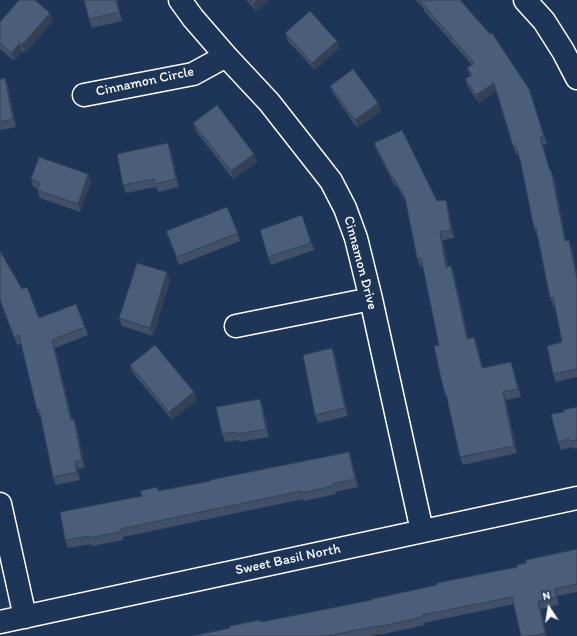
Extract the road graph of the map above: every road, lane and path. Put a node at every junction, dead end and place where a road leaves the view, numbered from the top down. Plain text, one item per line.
1 (180, 0) edge
2 (525, 0) edge
3 (226, 56) junction
4 (577, 78) edge
5 (84, 95) dead end
6 (371, 299) junction
7 (236, 326) dead end
8 (577, 498) edge
9 (0, 504) edge
10 (422, 531) junction
11 (25, 617) junction
12 (0, 622) edge

1 - 3 street, Cinnamon Drive
2 - 4 street
3 - 5 street, Cinnamon Circle
3 - 6 street, Cinnamon Drive
6 - 7 street
6 - 10 street, Cinnamon Drive
8 - 10 street, Sweet Basil North
9 - 11 street
10 - 11 street, Sweet Basil North
11 - 12 street, Sweet Basil North

